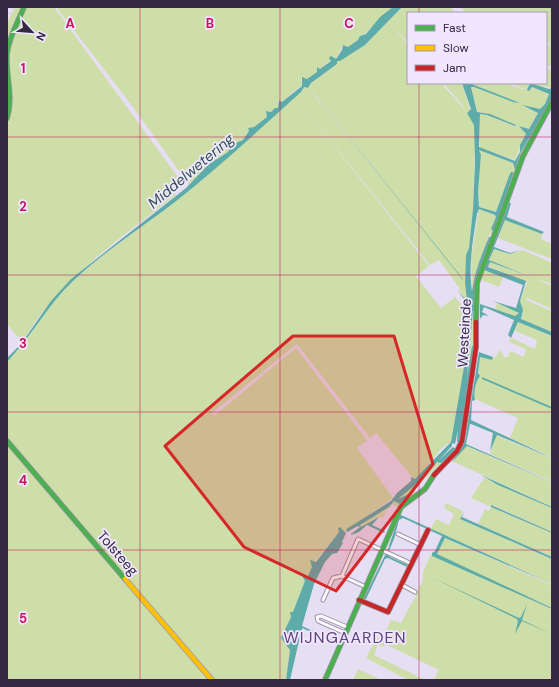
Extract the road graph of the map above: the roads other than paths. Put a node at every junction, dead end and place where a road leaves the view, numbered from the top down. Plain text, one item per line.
1 (24, 7) edge
2 (552, 102) edge
3 (7, 118) edge
4 (7, 441) edge
5 (428, 530) dead end
6 (398, 534) dead end
7 (421, 546) junction
8 (386, 551) junction
9 (412, 564) junction
10 (342, 576) junction
11 (402, 586) junction
12 (366, 587) junction
13 (415, 592) dead end
14 (323, 600) dead end
15 (359, 600) junction
16 (347, 627) junction
17 (345, 633) junction
18 (212, 680) edge
19 (325, 680) edge

1 - 3 street
2 - 8 street, Westeinde
4 - 18 street, Tolsteeg
5 - 7 street
6 - 7 street
7 - 9 street
8 - 9 street
8 - 10 street
8 - 12 street, Westeinde
9 - 11 street
10 - 12 street
10 - 14 street
11 - 13 street
11 - 15 street
12 - 15 street, Westeinde
15 - 16 street, Westeinde
16 - 17 street, Westeinde
16 - 17 street
17 - 19 street, Westeinde

